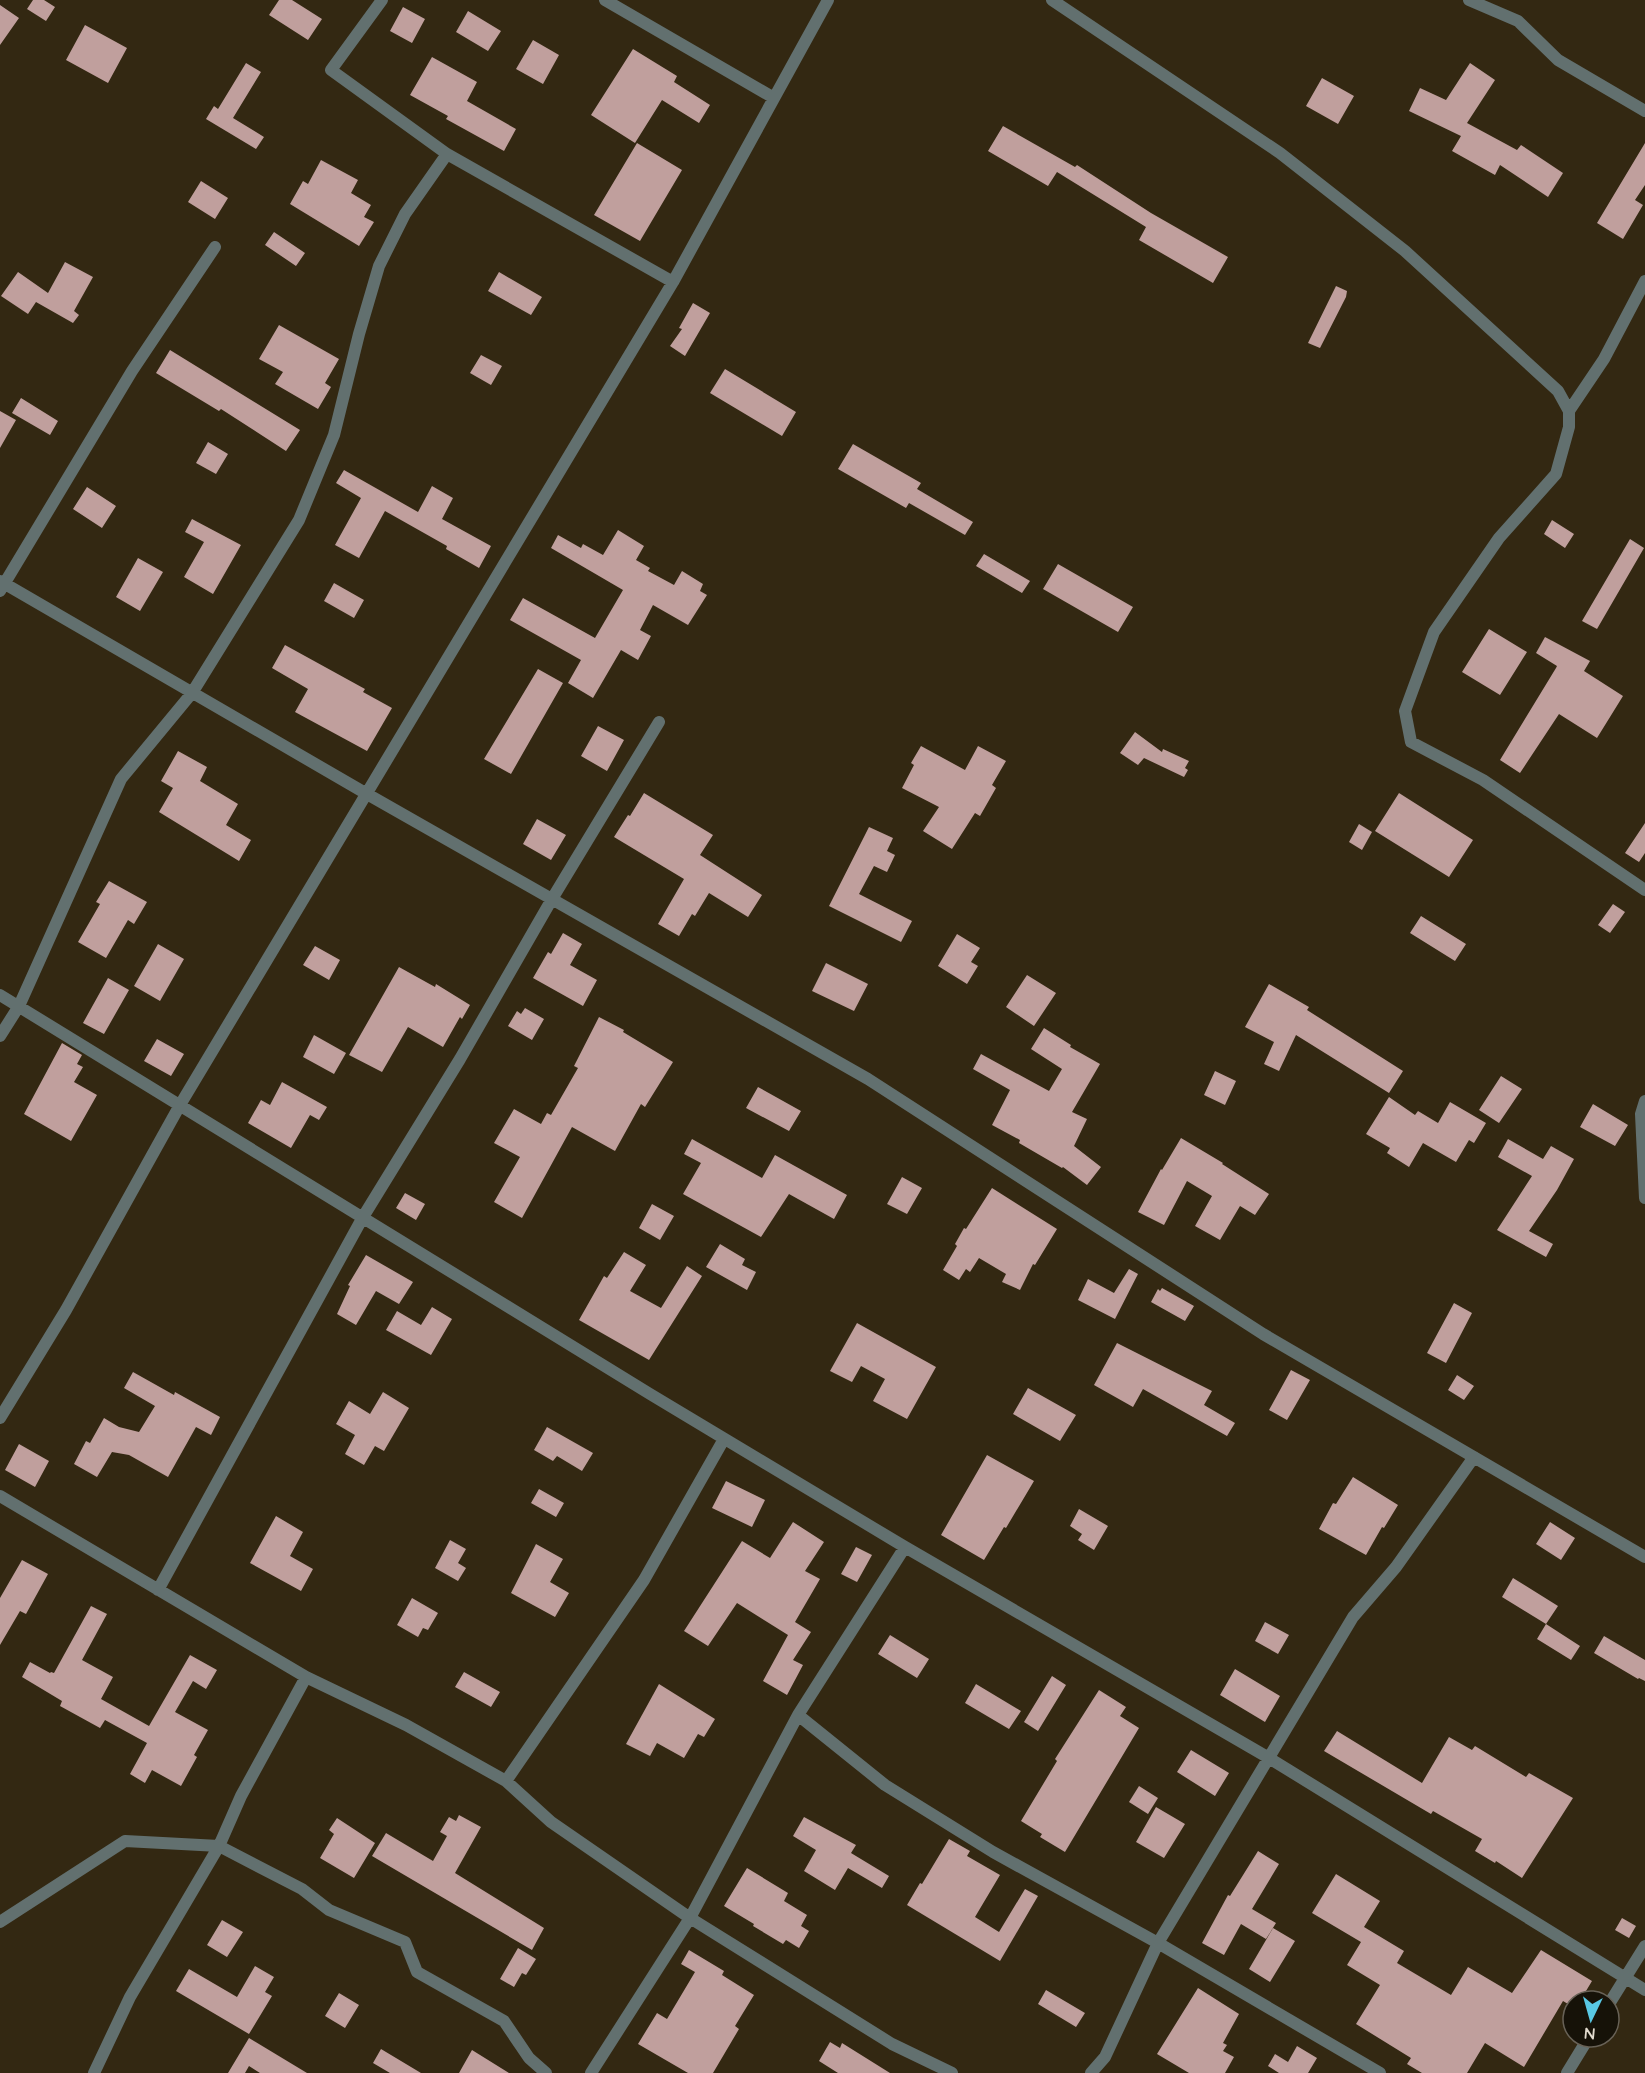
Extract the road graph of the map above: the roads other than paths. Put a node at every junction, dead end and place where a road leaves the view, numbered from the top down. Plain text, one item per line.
1 (382, 0) edge
2 (605, 0) edge
3 (828, 0) edge
4 (1052, 0) edge
5 (1469, 0) edge
6 (774, 98) junction
7 (1645, 111) edge
8 (447, 154) junction
9 (215, 247) dead end
10 (1645, 280) edge
11 (673, 282) junction
12 (1569, 411) junction
13 (1, 585) edge
14 (192, 693) junction
15 (659, 722) dead end
16 (368, 794) junction
17 (1645, 890) edge
18 (552, 899) junction
19 (0, 995) edge
20 (19, 1006) junction
21 (0, 1036) edge
22 (180, 1105) junction
23 (1644, 1108) edge
24 (1645, 1198) edge
25 (363, 1217) junction
26 (0, 1418) edge
27 (724, 1439) junction
28 (1474, 1457) junction
29 (0, 1496) edge
30 (905, 1547) junction
31 (1645, 1557) edge
32 (158, 1590) junction
33 (306, 1677) junction
34 (798, 1715) junction
35 (1269, 1758) junction
36 (506, 1781) junction
37 (219, 1846) junction
38 (690, 1918) junction
39 (0, 1922) edge
40 (1158, 1943) junction
41 (1645, 1946) edge
42 (1625, 1978) junction
43 (1618, 1989) edge
44 (1645, 1990) edge
45 (1582, 2049) edge
46 (94, 2073) edge
47 (546, 2073) edge
48 (591, 2073) edge
49 (952, 2073) edge
50 (1091, 2073) edge
51 (1380, 2073) edge
52 (1567, 2073) edge

1 - 8 street
2 - 6 street
3 - 6 street
4 - 12 street
5 - 7 street
6 - 11 street
8 - 11 street
8 - 14 street
9 - 13 street
10 - 12 street
11 - 16 street
12 - 17 street
13 - 14 street
14 - 16 street
14 - 20 street
15 - 18 street
16 - 18 street
16 - 22 street
18 - 25 street
18 - 28 street
19 - 20 street
20 - 21 street
20 - 22 street
22 - 25 street
22 - 26 street
23 - 24 street
25 - 27 street
25 - 32 street
27 - 30 street
27 - 36 street
28 - 31 street
28 - 35 street
29 - 32 street
30 - 34 street
30 - 35 street
32 - 33 street
33 - 36 street
33 - 37 street
34 - 38 street
34 - 40 street
35 - 40 street
35 - 42 street
36 - 38 street
37 - 39 street
37 - 46 street
37 - 47 street
38 - 48 street
38 - 49 street
40 - 50 street
40 - 51 street
41 - 42 street
42 - 43 street
42 - 44 street
45 - 52 street

